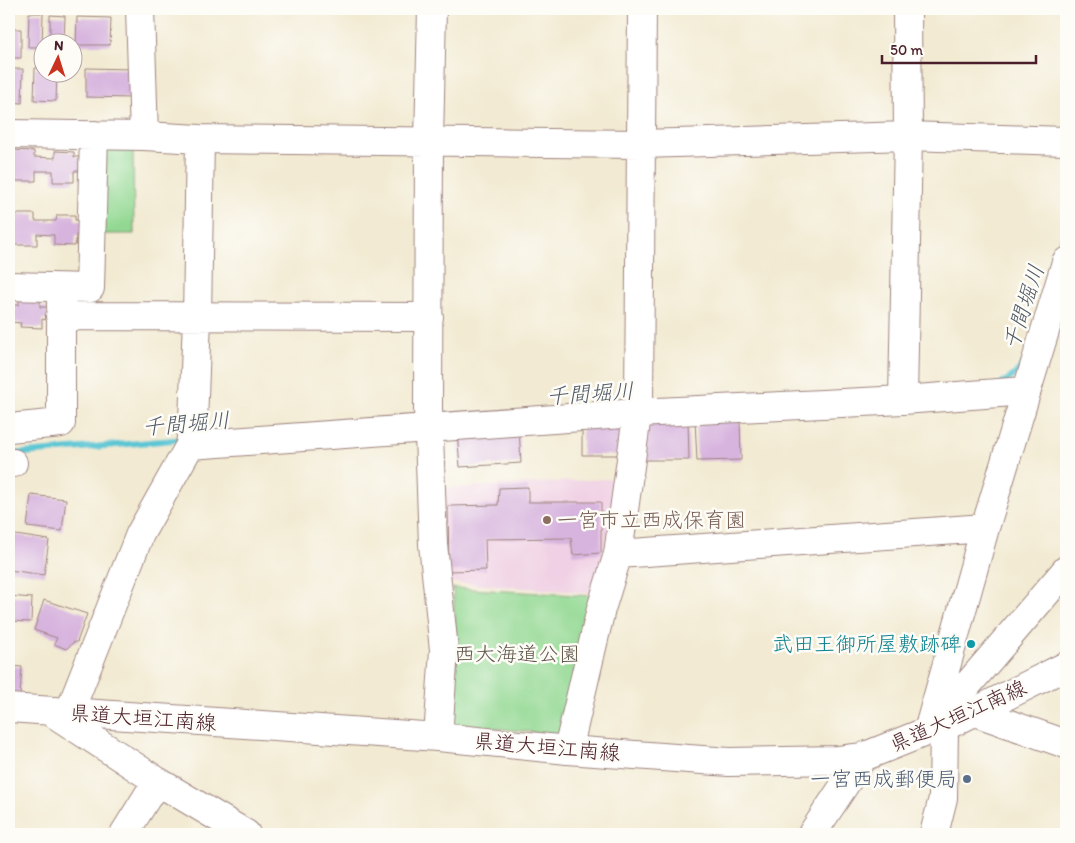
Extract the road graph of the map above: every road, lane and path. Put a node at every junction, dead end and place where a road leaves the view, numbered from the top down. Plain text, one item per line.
1 (140, 9) edge
2 (432, 9) edge
3 (642, 9) edge
4 (907, 9) edge
5 (9, 134) edge
6 (94, 135) junction
7 (144, 136) junction
8 (908, 136) junction
9 (200, 139) junction
10 (429, 140) junction
11 (1066, 142) edge
12 (641, 144) junction
13 (1066, 262) edge
14 (9, 286) edge
15 (61, 287) junction
16 (60, 316) junction
17 (429, 317) junction
18 (197, 318) junction
19 (903, 391) junction
20 (1026, 391) junction
21 (638, 407) junction
22 (428, 420) junction
23 (9, 428) edge
24 (191, 436) junction
25 (985, 528) junction
26 (618, 554) junction
27 (1066, 570) edge
28 (1066, 666) edge
29 (9, 708) edge
30 (60, 712) junction
31 (975, 712) junction
32 (936, 729) junction
33 (438, 737) junction
34 (1066, 744) edge
35 (568, 750) junction
36 (863, 756) junction
37 (157, 781) junction
38 (124, 834) edge
39 (246, 834) edge
40 (812, 834) edge
41 (934, 834) edge

1 - 7 street
2 - 10 street
3 - 12 street
4 - 8 street
5 - 6 street
6 - 7 street
6 - 15 street
7 - 9 street
8 - 11 street
8 - 12 street
8 - 19 street
9 - 10 street
9 - 18 street
10 - 12 street
10 - 17 street
12 - 21 street
13 - 20 street
14 - 15 street
15 - 16 street
16 - 18 street
16 - 23 street
17 - 18 street
17 - 22 street
18 - 24 street
19 - 20 street
19 - 21 street
20 - 25 street
21 - 22 street
21 - 26 street
22 - 24 street
22 - 33 street
24 - 30 street
25 - 26 street
25 - 32 street
26 - 35 street
27 - 32 street
28 - 31 street, 県道大垣江南線
29 - 30 street, 県道大垣江南線
30 - 33 street, 県道大垣江南線
30 - 37 street
31 - 32 street, 県道大垣江南線
31 - 34 street
32 - 36 street, 県道大垣江南線
32 - 41 street
33 - 35 street, 県道大垣江南線
35 - 36 street, 県道大垣江南線
36 - 40 street
37 - 38 street
37 - 39 street

